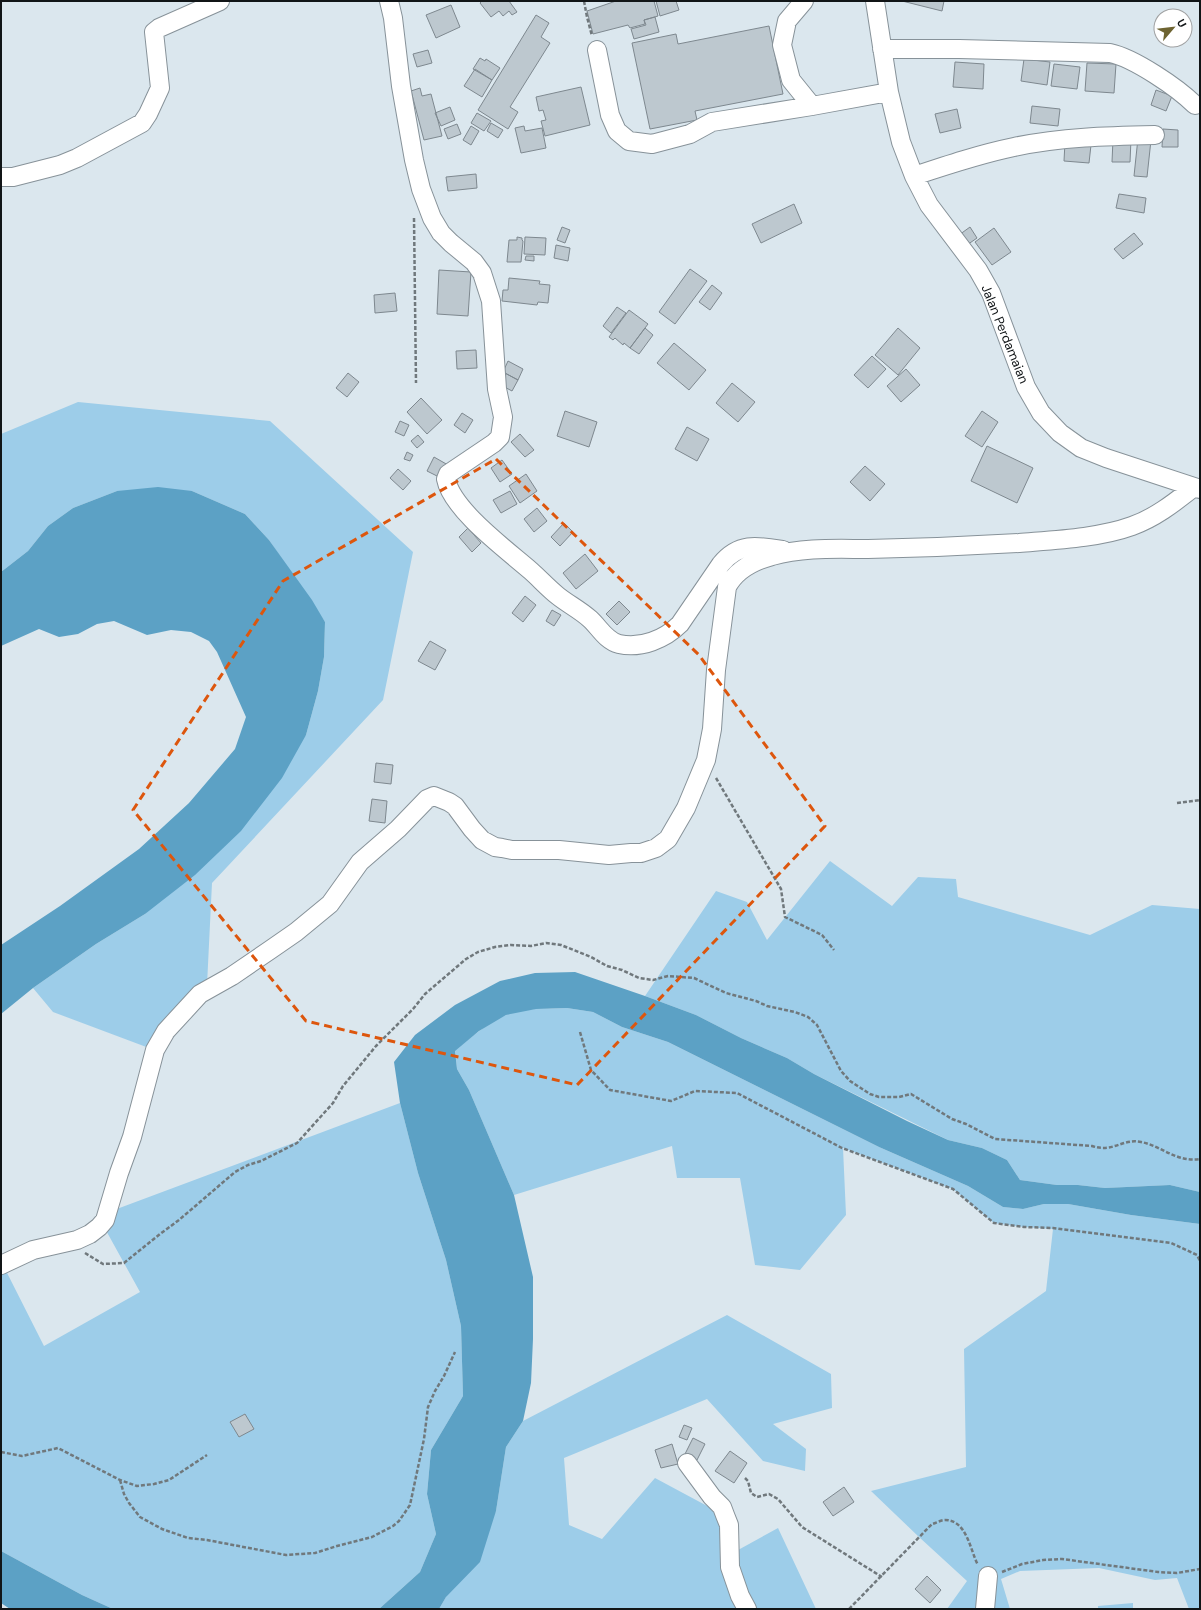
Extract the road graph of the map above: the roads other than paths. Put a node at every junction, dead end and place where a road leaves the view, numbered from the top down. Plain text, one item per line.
1 (220, 1) edge
2 (389, 1) edge
3 (804, 1) edge
4 (876, 1) edge
5 (882, 49) junction
6 (597, 50) road end
7 (889, 92) junction
8 (1195, 105) dead end
9 (812, 106) junction
10 (1155, 135) dead end
11 (914, 176) junction
12 (1, 177) edge
13 (1197, 488) edge
14 (792, 552) junction
15 (1, 1265) edge
16 (687, 1463) dead end
17 (988, 1576) road end
18 (747, 1609) edge
19 (985, 1609) edge

1 - 12 street
2 - 14 street
3 - 9 street
4 - 5 street, Jalan Perdamaian
5 - 7 street, Jalan Perdamaian
5 - 8 street
6 - 9 street
7 - 9 street
7 - 11 street, Jalan Perdamaian
10 - 11 street
11 - 13 street, Jalan Perdamaian
13 - 14 street
14 - 15 street
16 - 18 street
17 - 19 street

